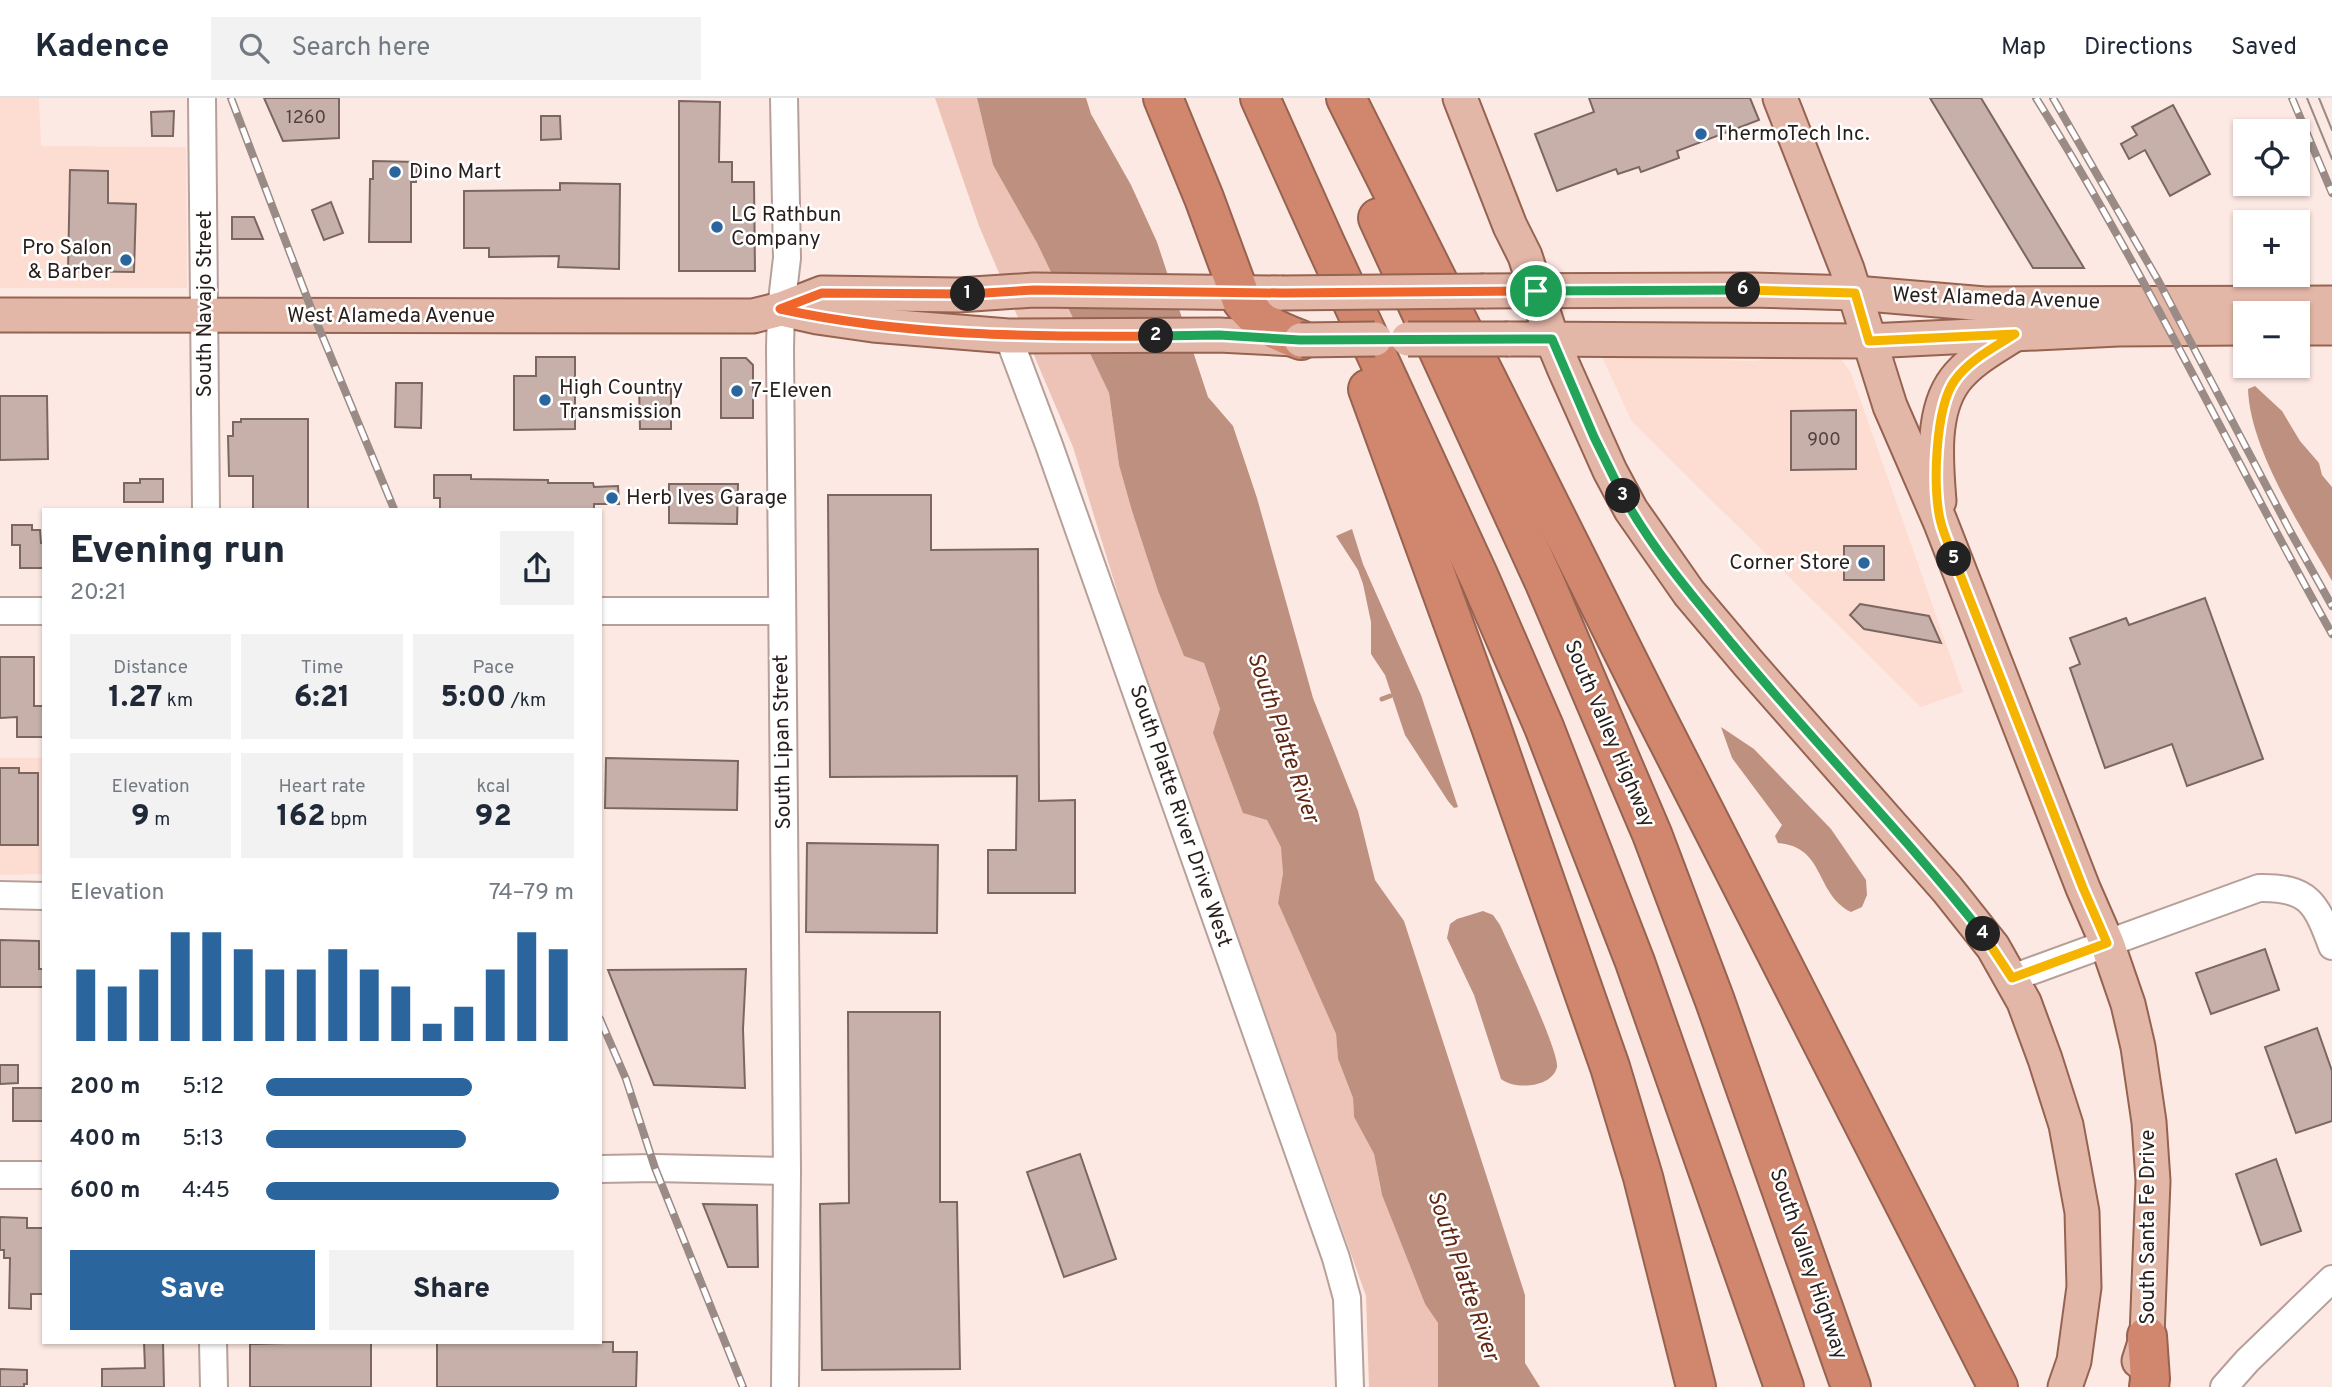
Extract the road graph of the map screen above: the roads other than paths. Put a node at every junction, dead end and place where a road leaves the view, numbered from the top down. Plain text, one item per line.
1 (202, 98) edge
2 (784, 98) edge
3 (1163, 98) edge
4 (1250, 98) edge
5 (1260, 98) edge
6 (1324, 98) edge
7 (1346, 98) edge
8 (1460, 98) edge
9 (1780, 98) edge
10 (1536, 291) junction
11 (1219, 292) junction
12 (1855, 293) junction
13 (2332, 303) edge
14 (780, 309) junction
15 (0, 315) edge
16 (206, 316) junction
17 (2233, 328) edge
18 (2310, 328) edge
19 (2332, 328) edge
20 (2015, 334) junction
21 (1008, 336) junction
22 (1552, 339) junction
23 (1300, 340) junction
24 (1869, 341) junction
25 (206, 508) edge
26 (1940, 521) junction
27 (0, 611) edge
28 (42, 611) edge
29 (602, 611) edge
30 (782, 611) junction
31 (0, 895) edge
32 (42, 895) edge
33 (2107, 943) junction
34 (2332, 946) edge
35 (2012, 978) junction
36 (602, 1169) edge
37 (787, 1171) junction
38 (0, 1175) edge
39 (42, 1175) edge
40 (2332, 1279) edge
41 (2147, 1336) junction
42 (213, 1344) edge
43 (214, 1387) edge
44 (785, 1387) edge
45 (1350, 1387) edge
46 (1696, 1387) edge
47 (1784, 1387) edge
48 (1851, 1387) edge
49 (1998, 1387) edge
50 (2065, 1387) edge
51 (2130, 1387) edge
52 (2149, 1387) edge
53 (2224, 1387) edge

1 - 16 street, South Navajo Street
2 - 14 street, South Lipan Street
3 - 11 highway
4 - 46 highway
5 - 47 highway
6 - 48 highway, South Valley Highway
7 - 49 highway
8 - 10 main road
9 - 12 main road, South Santa Fe Drive
10 - 11 main road, West Alameda Avenue, bridge
10 - 12 main road, West Alameda Avenue
10 - 22 main road
11 - 14 main road, West Alameda Avenue
11 - 23 highway
12 - 13 main road, West Alameda Avenue
12 - 24 main road, South Santa Fe Drive
14 - 16 main road, West Alameda Avenue
14 - 21 main road, West Alameda Avenue
14 - 30 street, South Lipan Street
15 - 16 main road, West Alameda Avenue
16 - 25 street, South Navajo Street
17 - 20 main road, West Alameda Avenue
18 - 19 main road
20 - 24 main road, West Alameda Avenue
20 - 26 main road
21 - 23 main road, West Alameda Avenue
21 - 45 street, South Platte River Drive West
22 - 23 main road, West Alameda Avenue, bridge
22 - 24 main road, West Alameda Avenue
22 - 35 main road
24 - 26 main road, South Santa Fe Drive
26 - 33 main road, South Santa Fe Drive
27 - 28 street
29 - 30 street
30 - 37 street, South Lipan Street
31 - 32 street
33 - 34 street
33 - 35 street
33 - 41 main road, South Santa Fe Drive
35 - 50 main road
36 - 37 street
37 - 44 street, South Lipan Street
38 - 39 street
40 - 53 street
41 - 51 main road, South Santa Fe Drive
41 - 52 highway
42 - 43 street

